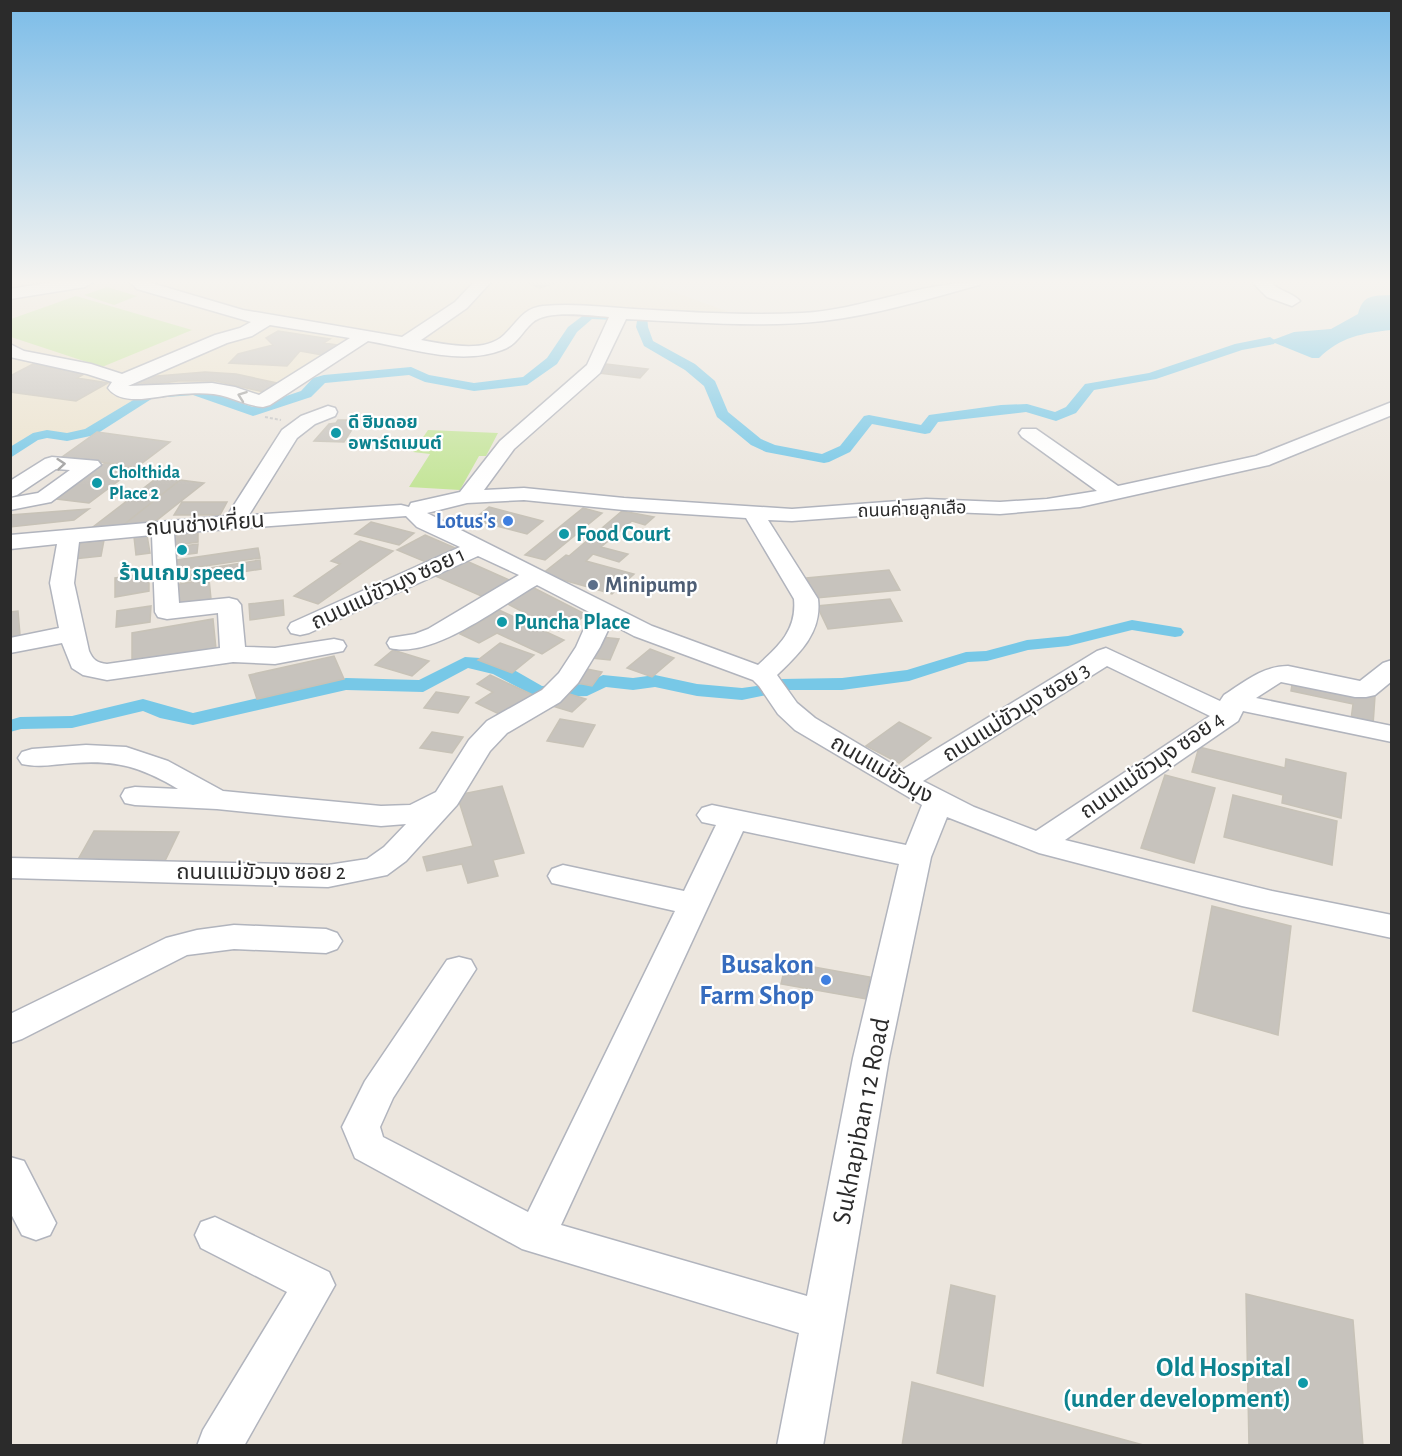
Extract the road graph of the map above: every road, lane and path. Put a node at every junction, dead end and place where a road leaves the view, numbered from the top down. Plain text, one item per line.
1 (199, 350) edge
2 (342, 350) edge
3 (450, 350) edge
4 (478, 350) edge
5 (605, 350) edge
6 (13, 354) edge
7 (123, 380) junction
8 (328, 411) dead end
9 (1387, 413) edge
10 (260, 416) dead end
11 (304, 423) junction
12 (1029, 433) dead end
13 (10, 491) edge
14 (1114, 494) junction
15 (467, 497) junction
16 (10, 504) edge
17 (412, 511) junction
18 (754, 514) junction
19 (234, 522) junction
20 (163, 527) junction
21 (69, 536) junction
22 (10, 542) edge
23 (476, 548) junction
24 (536, 575) junction
25 (604, 611) junction
26 (300, 628) dead end
27 (72, 633) junction
28 (399, 643) dead end
29 (10, 645) edge
30 (334, 646) dead end
31 (233, 654) junction
32 (1392, 668) edge
33 (762, 675) junction
34 (1231, 708) junction
35 (1392, 734) edge
36 (33, 758) dead end
37 (902, 782) junction
38 (135, 796) dead end
39 (447, 798) junction
40 (217, 800) junction
41 (938, 802) junction
42 (1039, 843) junction
43 (916, 857) junction
44 (10, 868) edge
45 (563, 876) dead end
46 (695, 904) junction
47 (1392, 927) edge
48 (326, 941) dead end
49 (459, 969) dead end
50 (10, 1030) edge
51 (10, 1173) edge
52 (36, 1223) dead end
53 (215, 1235) dead end
54 (536, 1236) junction
55 (824, 1321) junction
56 (219, 1446) edge
57 (800, 1446) edge

1 - 7 street
2 -> 7 street
3 - 4 street
5 - 15 street
6 - 7 street
8 - 11 street
9 - 14 street, ถนนค่ายลูกเสือ
10 - 11 path
11 - 19 street
12 - 14 street
13 -> 16 street
14 - 18 street, ถนนค่ายลูกเสือ
15 - 17 street, ถนนค่ายลูกเสือ
15 - 18 street, ถนนค่ายลูกเสือ
17 - 19 street, ถนนช่างเคี่ยน
17 - 23 street
18 - 33 street
19 - 20 street, ถนนช่างเคี่ยน
20 - 21 street, ถนนช่างเคี่ยน
20 - 31 street
21 - 22 street, ถนนช่างเคี่ยน
21 - 27 street
23 - 24 street
23 - 26 street, ถนนแม่ขัวมุง ซอย 1
24 - 25 street
24 - 28 street
25 - 33 street
25 - 39 street, ถนนแม่ขัวมุง ซอย 2
27 - 29 street
27 - 31 street
30 - 31 street
32 - 34 street, ถนนแม่ขัวมุง ซอย 4
33 - 37 street, ถนนแม่ขัวมุง
34 - 35 street
34 - 37 street, ถนนแม่ขัวมุง ซอย 3
34 - 42 street, ถนนแม่ขัวมุง ซอย 4
36 - 40 street
37 - 41 street, ถนนแม่ขัวมุง
38 - 40 street
39 - 40 street
39 - 44 street, ถนนแม่ขัวมุง ซอย 2
41 - 42 street, ถนนแม่ขัวมุง
41 - 43 street, Sukhapiban 12 Road
42 - 47 street, ถนนแม่ขัวมุง
43 - 46 street
43 - 55 street, Sukhapiban 12 Road
45 - 46 street
46 - 54 street
48 - 50 street
49 - 54 street
51 - 52 street
53 - 56 street
54 - 55 street
55 - 57 street, Sukhapiban 12 Road

